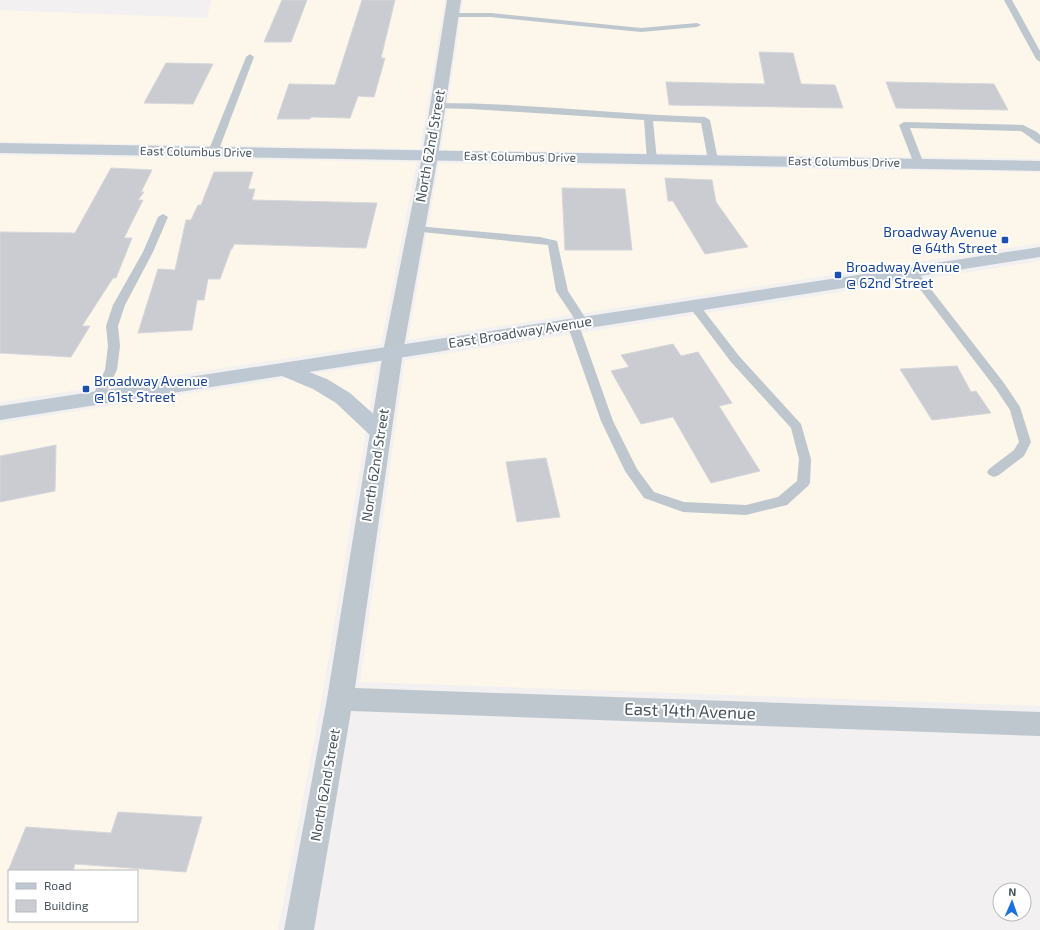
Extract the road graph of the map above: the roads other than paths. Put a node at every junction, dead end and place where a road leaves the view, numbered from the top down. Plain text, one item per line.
1 (454, 0) edge
2 (1008, 0) edge
3 (452, 15) junction
4 (697, 25) dead end
5 (250, 57) dead end
6 (1040, 59) edge
7 (437, 106) junction
8 (648, 118) junction
9 (1040, 141) edge
10 (0, 148) edge
11 (213, 152) junction
12 (430, 156) junction
13 (652, 160) junction
14 (713, 160) junction
15 (919, 164) junction
16 (1040, 166) edge
17 (163, 217) dead end
18 (416, 229) junction
19 (1040, 252) edge
20 (912, 272) junction
21 (694, 305) junction
22 (578, 323) junction
23 (393, 352) junction
24 (283, 369) junction
25 (98, 397) junction
26 (0, 413) edge
27 (380, 432) junction
28 (994, 472) dead end
29 (340, 699) junction
30 (1040, 724) edge
31 (299, 930) edge

1 - 3 street, North 62nd Street
2 - 6 lane
3 - 4 lane
3 - 7 street, North 62nd Street
5 - 11 lane
7 - 8 lane
7 - 12 street, North 62nd Street
8 - 13 lane
8 - 14 lane
9 - 15 lane
10 - 11 main road, East Columbus Drive
11 - 12 main road, East Columbus Drive
12 - 13 main road, East Columbus Drive
12 - 18 street, North 62nd Street
13 - 14 main road, East Columbus Drive
14 - 15 main road, East Columbus Drive
15 - 16 main road, East Columbus Drive
17 - 25 lane
18 - 22 lane
18 - 23 street, North 62nd Street
19 - 20 main road, East Broadway Avenue
20 - 21 main road, East Broadway Avenue
20 - 28 lane
21 - 22 main road, East Broadway Avenue
21 - 22 lane
22 - 23 main road, East Broadway Avenue
23 - 24 main road, East Broadway Avenue
23 - 27 street, North 62nd Street
24 - 25 main road, East Broadway Avenue
24 - 27 main road
25 - 26 main road, East Broadway Avenue
27 - 29 street, North 62nd Street
29 - 30 street, East 14th Avenue
29 - 31 street, North 62nd Street

